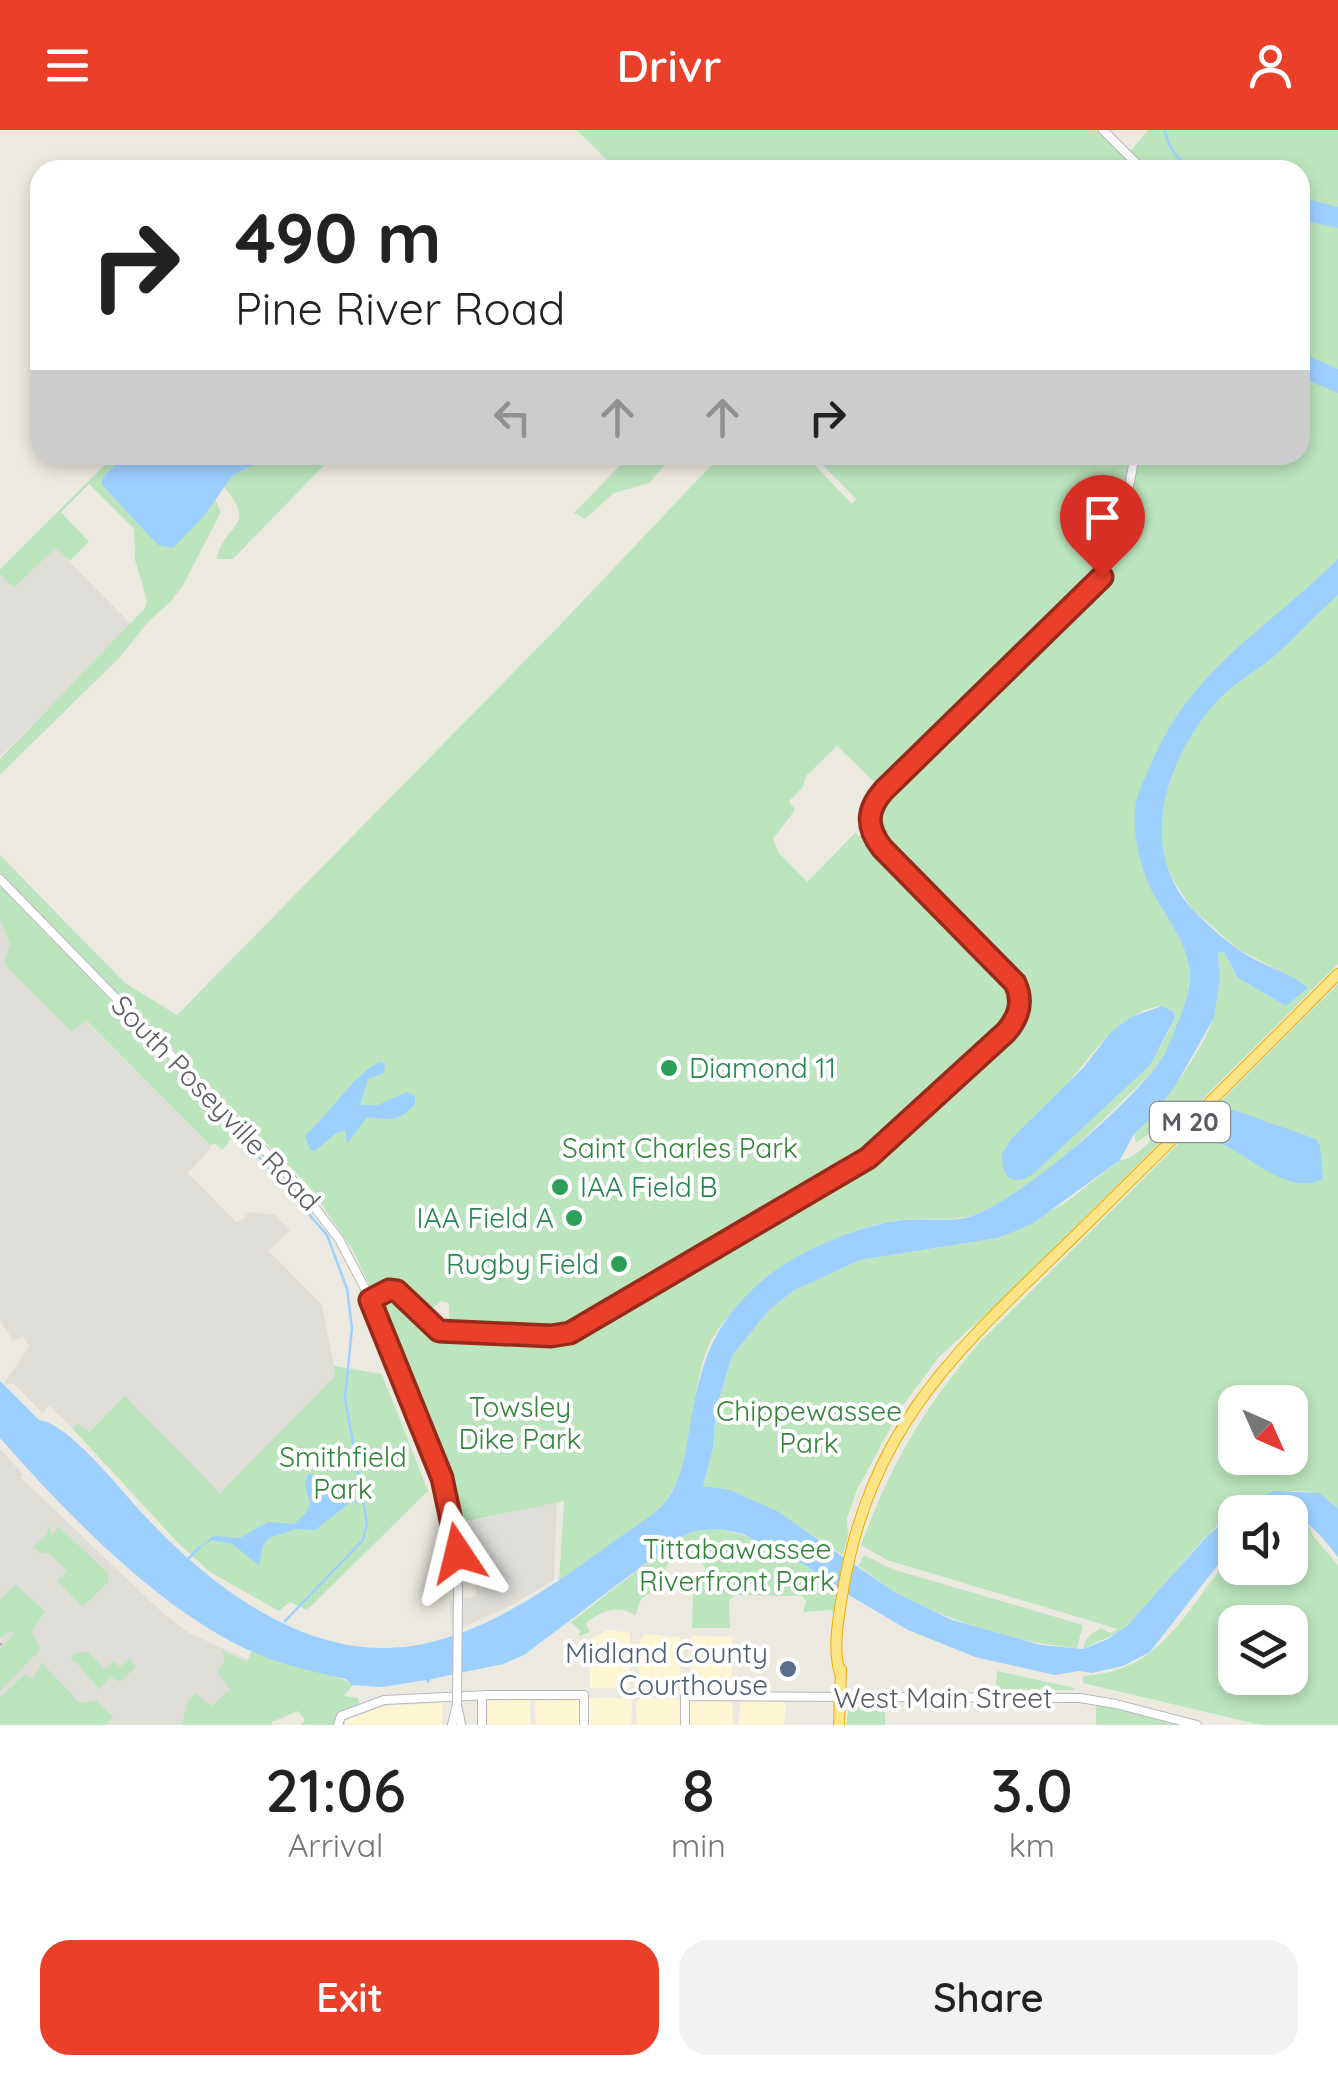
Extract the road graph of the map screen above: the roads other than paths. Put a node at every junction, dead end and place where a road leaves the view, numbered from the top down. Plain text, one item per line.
1 (1103, 130) edge
2 (1133, 160) edge
3 (1132, 465) edge
4 (0, 879) edge
5 (1338, 974) edge
6 (370, 1300) junction
7 (482, 1696) junction
8 (840, 1697) junction
9 (457, 1704) junction
10 (339, 1721) edge
11 (452, 1725) edge
12 (460, 1725) edge
13 (482, 1725) edge
14 (584, 1725) edge
15 (685, 1725) edge
16 (839, 1725) edge
17 (1197, 1725) edge

1 - 2 street
3 - 6 street
4 - 6 street, South Poseyville Road
5 - 8 highway, M 20
6 - 9 street, South Poseyville Road, bridge
7 - 10 street
7 - 13 street
7 - 14 street
8 - 15 street, West Main Street
8 - 16 highway, M 20
8 - 17 street, West Main Street
9 - 11 street
9 - 12 street

